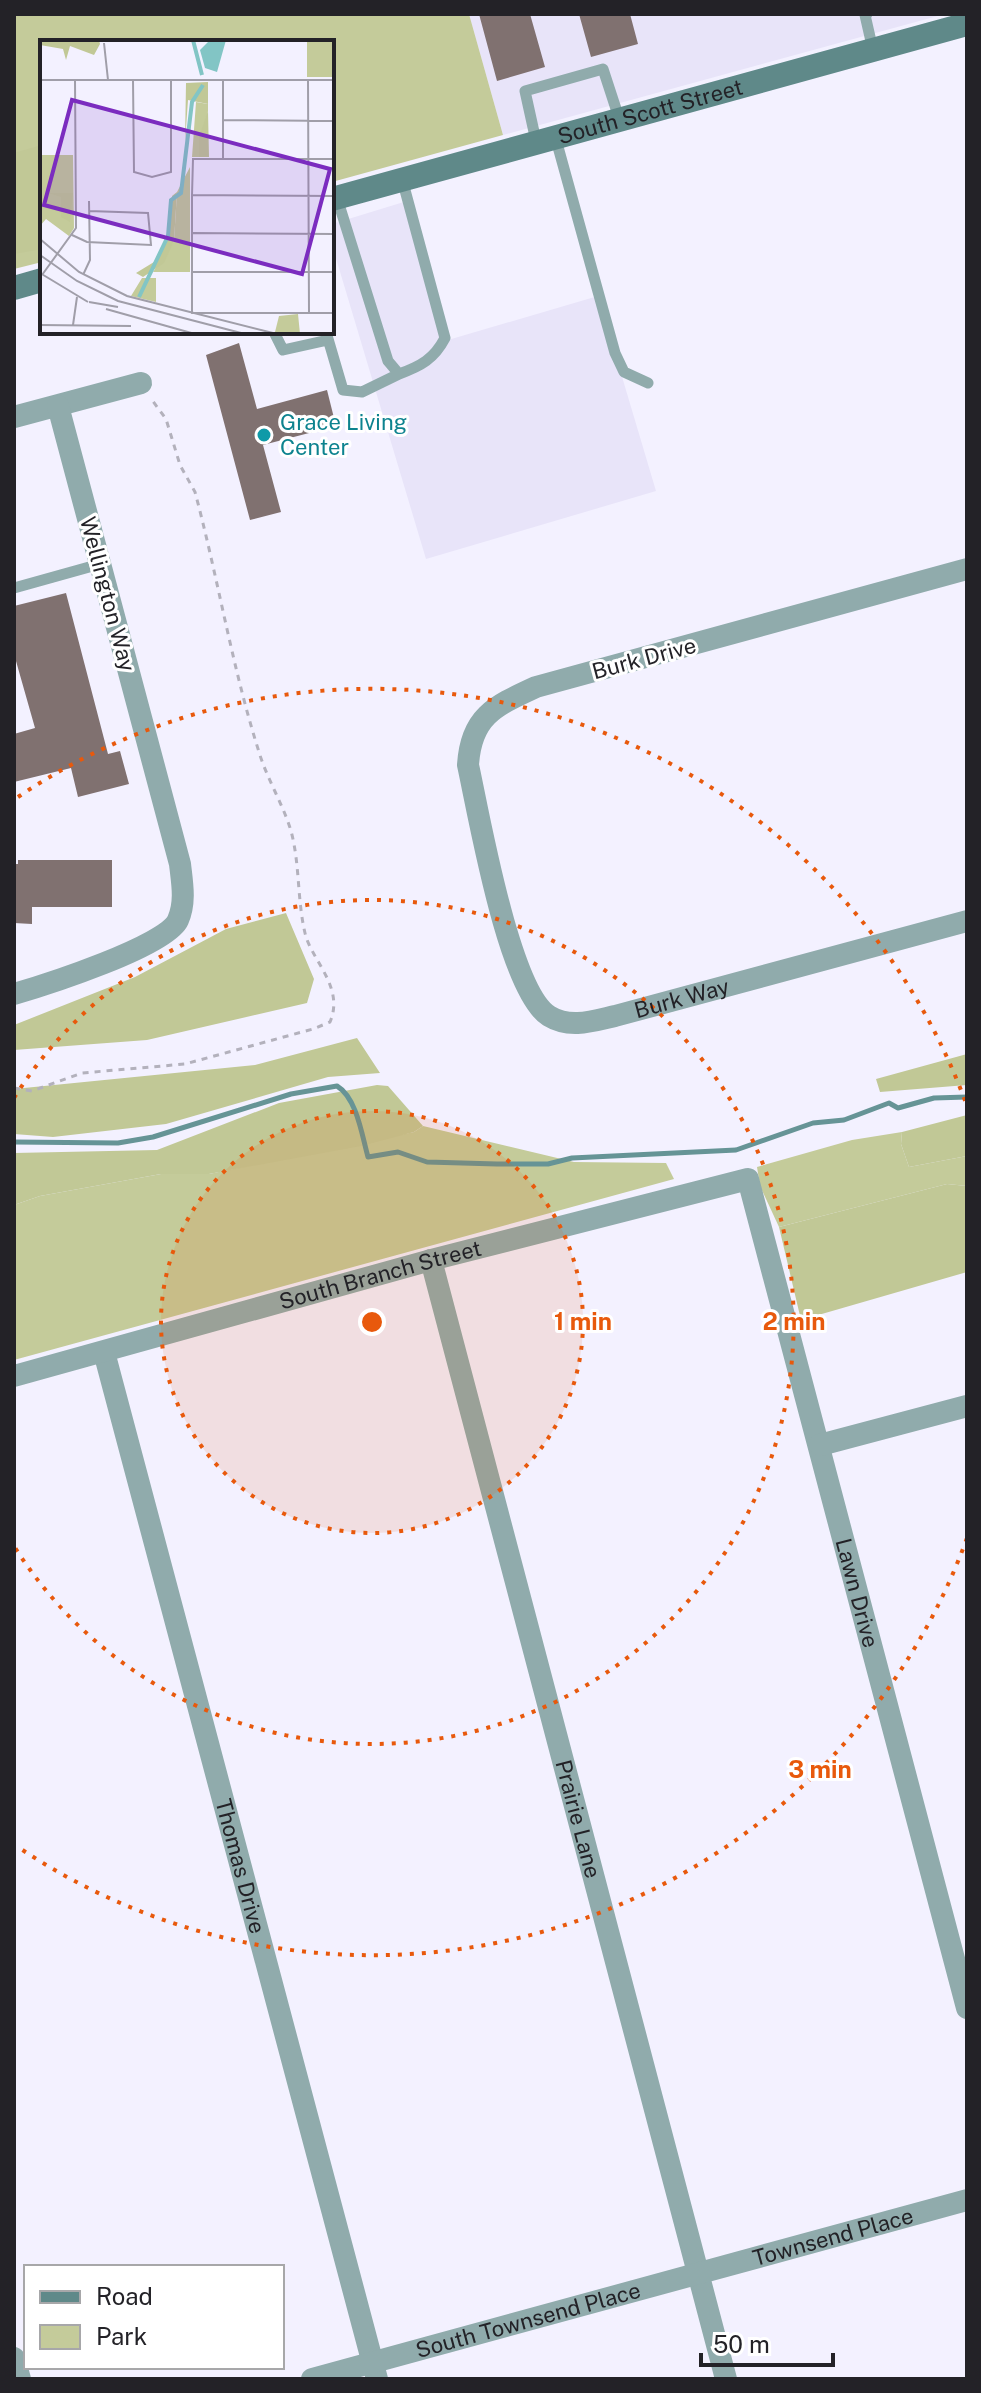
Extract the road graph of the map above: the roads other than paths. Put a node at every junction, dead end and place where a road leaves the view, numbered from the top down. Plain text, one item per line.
1 (867, 14) edge
2 (967, 24) edge
3 (873, 50) junction
4 (619, 118) junction
5 (545, 138) junction
6 (402, 179) junction
7 (334, 198) edge
8 (40, 281) edge
9 (14, 288) edge
10 (275, 334) edge
11 (327, 336) edge
12 (399, 374) junction
13 (141, 383) road end
14 (648, 383) dead end
15 (58, 406) junction
16 (14, 417) edge
17 (100, 564) junction
18 (967, 569) edge
19 (14, 588) edge
20 (492, 873) joint
21 (967, 921) edge
22 (14, 994) edge
23 (748, 1179) joint
24 (431, 1260) junction
25 (104, 1352) junction
26 (14, 1376) edge
27 (967, 1406) edge
28 (820, 1445) junction
29 (967, 2008) edge
30 (967, 2200) edge
31 (698, 2274) junction
32 (14, 2358) edge
33 (375, 2371) edge
34 (20, 2379) edge
35 (312, 2379) edge
36 (726, 2379) edge

1 - 3 lane
2 - 3 street, South Scott Street
3 - 4 street, South Scott Street
4 - 5 street, South Scott Street
4 - 5 lane
5 - 6 street, South Scott Street
5 - 14 lane
6 - 7 street, South Scott Street
6 - 12 lane
7 - 12 lane
8 - 9 street
10 - 11 lane
11 - 12 lane
13 - 15 street
15 - 16 street
15 - 17 street, Wellington Way
17 - 19 lane
17 - 22 street, Wellington Way
18 - 20 street, Burk Drive
20 - 21 street, Burk Way
23 - 24 street, South Branch Street
23 - 28 street, Lawn Drive
24 - 25 street, South Branch Street
24 - 31 street, Prairie Lane
25 - 26 street, South Branch Street
25 - 33 street, Thomas Drive
27 - 28 street
28 - 29 street, Lawn Drive
30 - 31 street, Townsend Place
31 - 33 street, South Townsend Place
31 - 36 street, Prairie Lane
32 - 34 street
33 - 35 street, South Townsend Place

